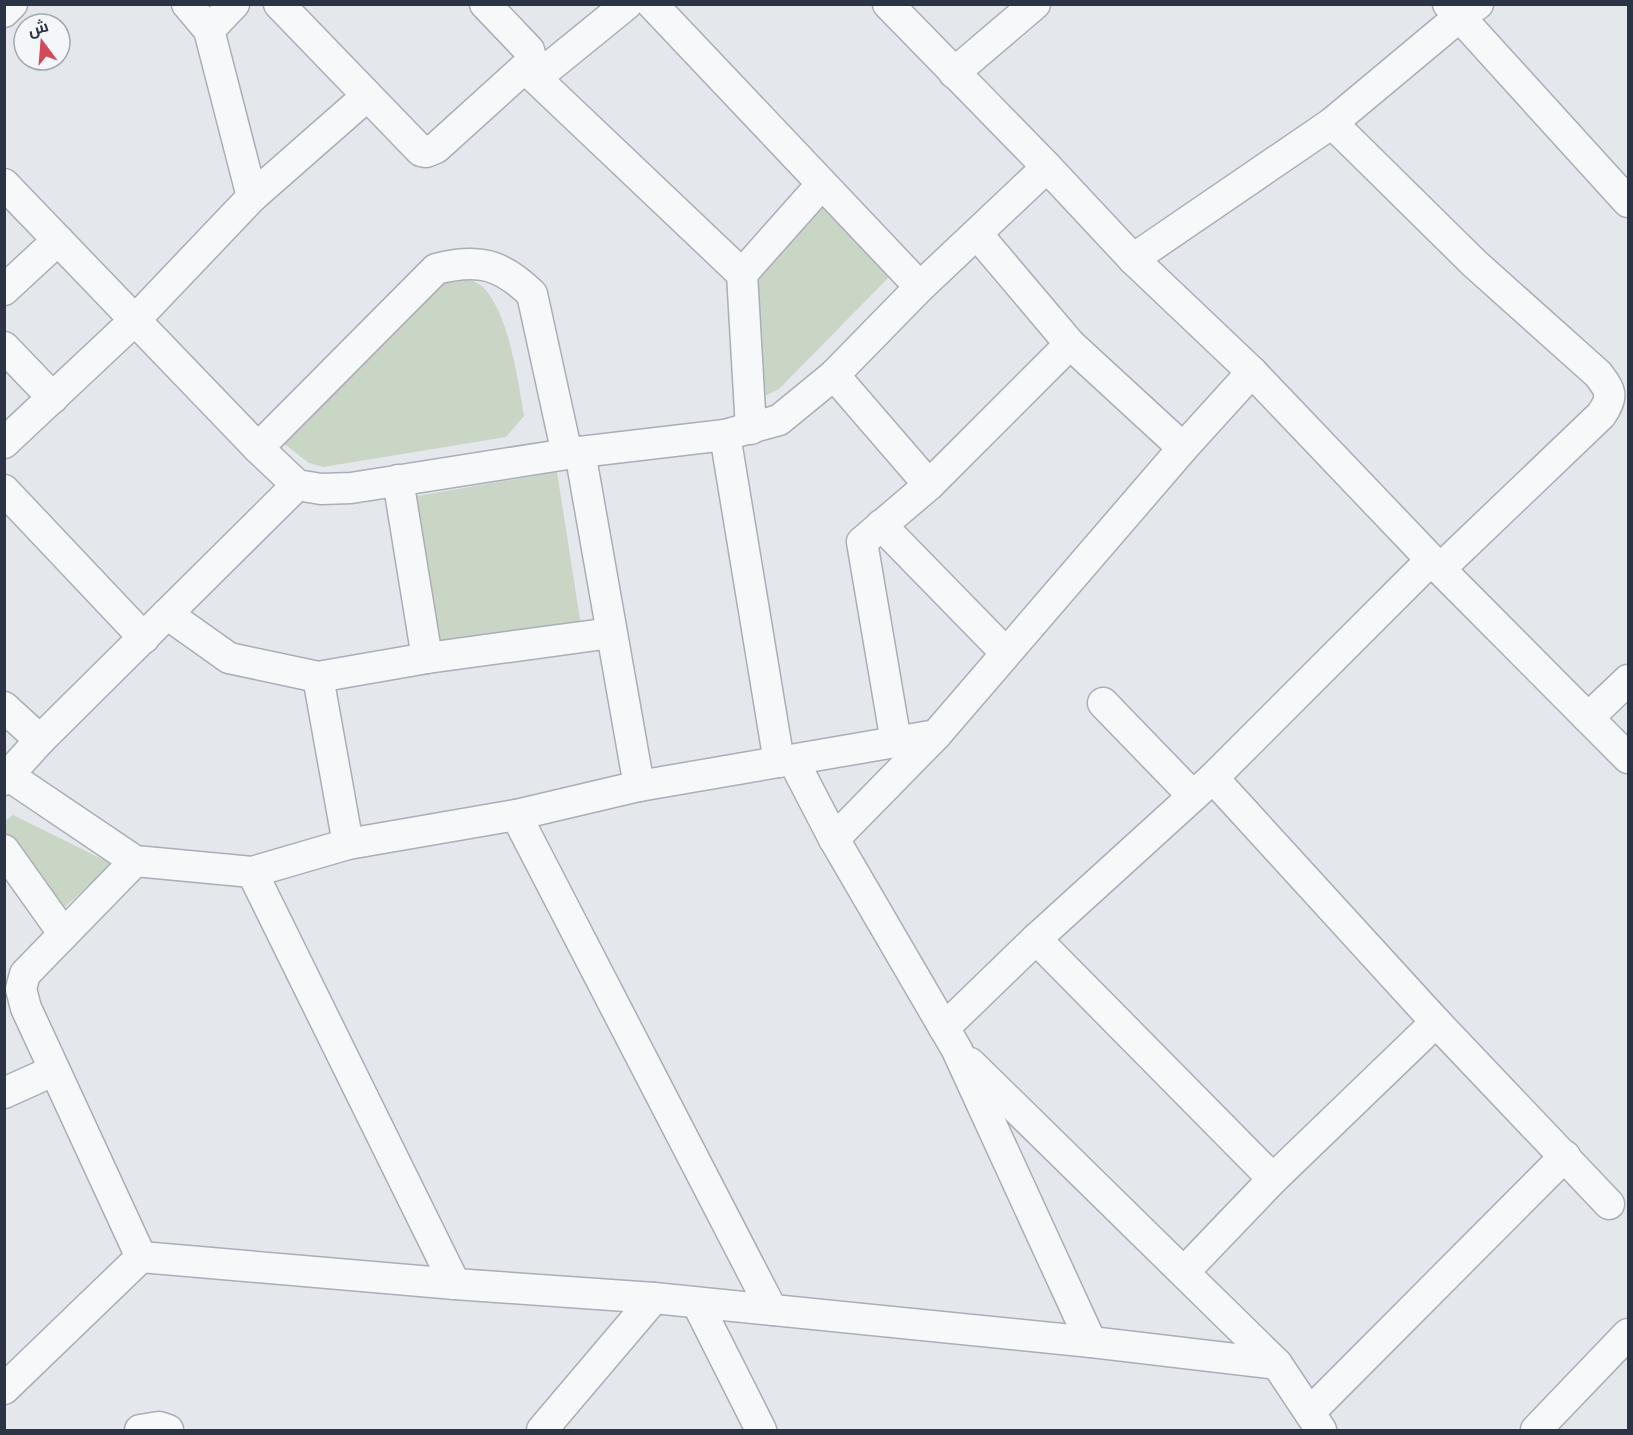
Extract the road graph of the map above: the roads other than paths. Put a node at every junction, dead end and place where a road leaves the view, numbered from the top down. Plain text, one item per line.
1 (12, 4) edge
2 (187, 4) edge
3 (234, 4) edge
4 (279, 4) edge
5 (485, 4) edge
6 (627, 4) edge
7 (652, 4) edge
8 (888, 4) edge
9 (1035, 4) edge
10 (1462, 9) edge
11 (4, 12) edge
12 (209, 30) junction
13 (954, 73) junction
14 (531, 74) junction
15 (367, 96) junction
16 (1332, 123) junction
17 (1047, 167) junction
18 (4, 184) edge
19 (821, 185) junction
20 (252, 197) junction
21 (1629, 202) edge
22 (977, 234) junction
23 (58, 240) junction
24 (1133, 259) junction
25 (742, 274) junction
26 (920, 287) junction
27 (4, 290) edge
28 (135, 320) junction
29 (1070, 344) junction
30 (4, 347) edge
31 (1252, 372) junction
32 (834, 375) junction
33 (52, 398) junction
34 (738, 432) junction
35 (4, 443) edge
36 (258, 448) junction
37 (1183, 448) junction
38 (573, 453) junction
39 (398, 480) junction
40 (297, 485) junction
41 (929, 485) junction
42 (4, 490) edge
43 (881, 525) junction
44 (1435, 565) junction
45 (167, 614) junction
46 (611, 633) junction
47 (144, 638) junction
48 (1005, 652) junction
49 (427, 658) junction
50 (318, 677) junction
51 (1629, 680) edge
52 (1103, 703) dead end
53 (4, 707) edge
54 (1588, 718) junction
55 (936, 735) junction
56 (40, 740) junction
57 (896, 742) junction
58 (1629, 759) edge
59 (786, 761) junction
60 (7, 778) edge
61 (639, 786) junction
62 (1203, 787) junction
63 (516, 815) junction
64 (834, 839) junction
65 (348, 844) junction
66 (4, 850) edge
67 (135, 861) junction
68 (252, 873) junction
69 (63, 933) junction
70 (1036, 939) junction
71 (1436, 1022) junction
72 (950, 1039) junction
73 (53, 1071) junction
74 (4, 1093) edge
75 (1565, 1156) junction
76 (1273, 1179) junction
77 (1609, 1204) dead end
78 (141, 1257) junction
79 (1184, 1272) junction
80 (456, 1284) junction
81 (654, 1298) junction
82 (697, 1303) junction
83 (772, 1310) junction
84 (1629, 1334) edge
85 (1091, 1342) junction
86 (1277, 1364) junction
87 (4, 1389) edge
88 (1316, 1421) edge
89 (768, 1429) edge
90 (140, 1431) edge
91 (168, 1431) edge
92 (542, 1431) edge
93 (1536, 1431) edge

1 - 11 street
2 - 12 street
3 - 12 street
4 - 15 street
5 - 14 street
6 - 14 street
7 - 19 street
8 - 13 street
9 - 13 street
10 - 16 street
10 - 21 street
12 - 20 street
13 - 17 street
14 - 15 street
14 - 25 street
15 - 20 street
16 - 24 street
16 - 44 street
17 - 22 street
17 - 24 street
18 - 23 street
19 - 25 street
19 - 26 street
20 - 28 street
22 - 26 street
22 - 29 street
23 - 27 street
23 - 28 street
24 - 31 street
25 - 34 street
26 - 32 street
28 - 33 street
28 - 36 street
29 - 37 street
29 - 41 street
30 - 33 street
31 - 37 street
31 - 44 street
32 - 34 street
32 - 41 street
33 - 35 street
34 - 38 street
34 - 59 street
36 - 38 street
36 - 40 street
37 - 48 street
38 - 39 street
38 - 46 street
39 - 40 street
39 - 49 street
40 - 45 street
41 - 43 street
42 - 47 street
43 - 48 street
43 - 57 street
44 - 54 street
44 - 62 street
45 - 47 street
45 - 50 street
46 - 49 street
46 - 61 street
47 - 56 street
48 - 55 street
49 - 50 street
50 - 65 street
51 - 54 street
52 - 62 street
53 - 56 street
54 - 58 street
55 - 57 street
55 - 64 street
56 - 60 street
57 - 59 street
59 - 61 street
59 - 64 street
60 - 67 street
61 - 63 street
62 - 70 street
62 - 71 street
63 - 65 street
63 - 83 street
64 - 72 street
65 - 68 street
66 - 69 street
67 - 68 street
67 - 69 street
68 - 80 street
69 - 73 street
70 - 72 street
70 - 76 street
71 - 75 street
71 - 76 street
72 - 79 street
72 - 85 street
73 - 74 street
73 - 78 street
75 - 77 street
75 - 88 street
76 - 79 street
78 - 80 street
78 - 87 street
79 - 86 street
80 - 81 street
81 - 82 street
81 - 92 street
82 - 83 street
82 - 89 street
83 - 85 street
84 - 93 street
85 - 86 street
86 - 88 street
90 - 91 street

